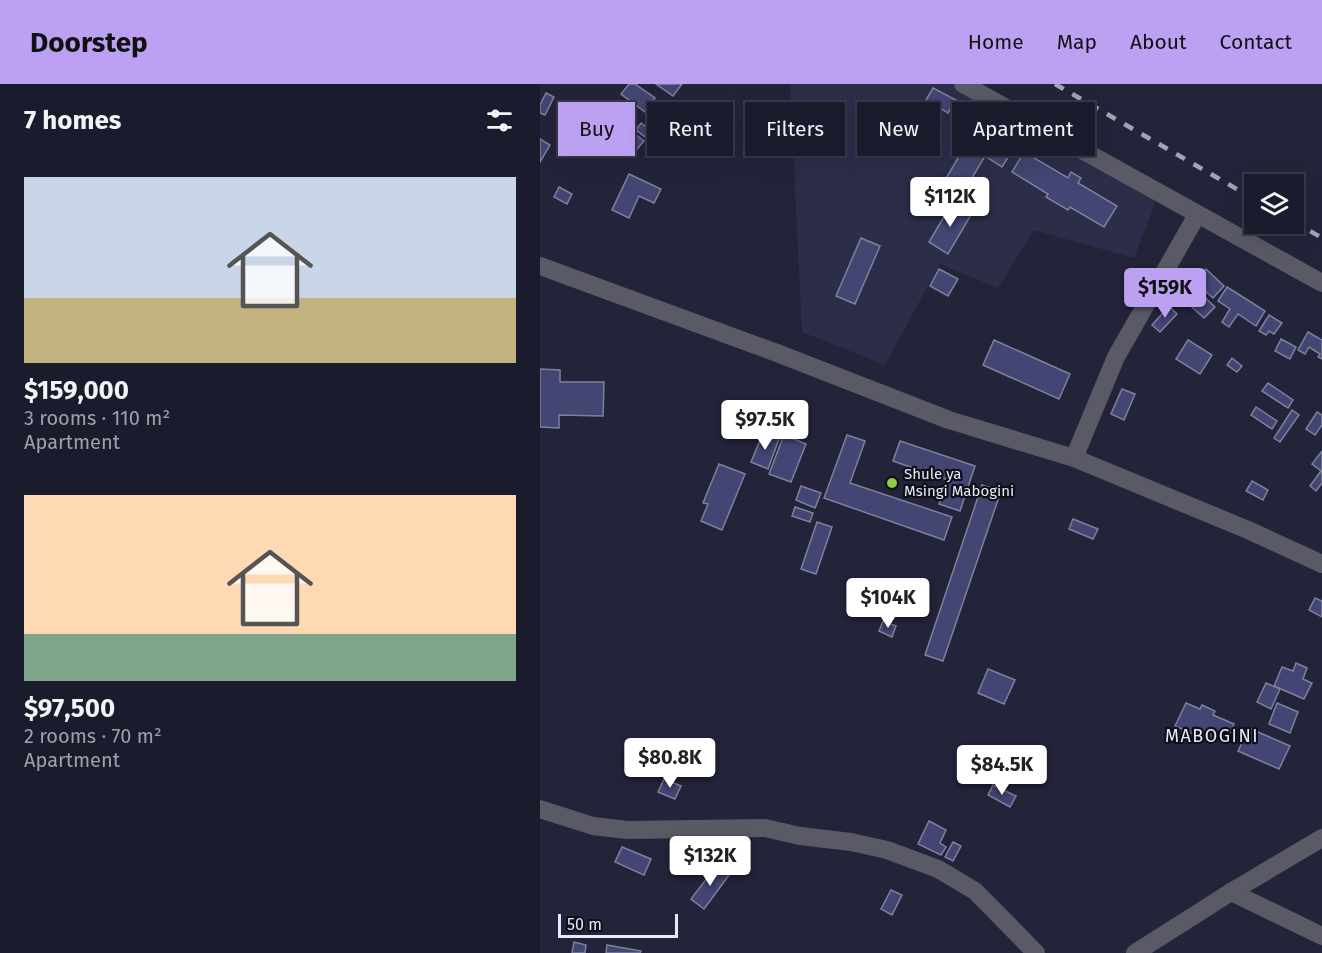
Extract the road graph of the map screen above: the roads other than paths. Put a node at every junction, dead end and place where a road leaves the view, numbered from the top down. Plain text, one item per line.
1 (963, 84) edge
2 (1197, 215) junction
3 (540, 266) edge
4 (1322, 283) edge
5 (1074, 458) junction
6 (1322, 564) edge
7 (540, 809) edge
8 (1322, 838) edge
9 (1231, 892) junction
10 (1322, 936) edge
11 (1036, 953) edge
12 (1136, 953) edge

1 - 2 street
2 - 4 street
2 - 5 street
3 - 5 street
5 - 6 street
7 - 11 street
8 - 9 street
9 - 10 street
9 - 12 street

